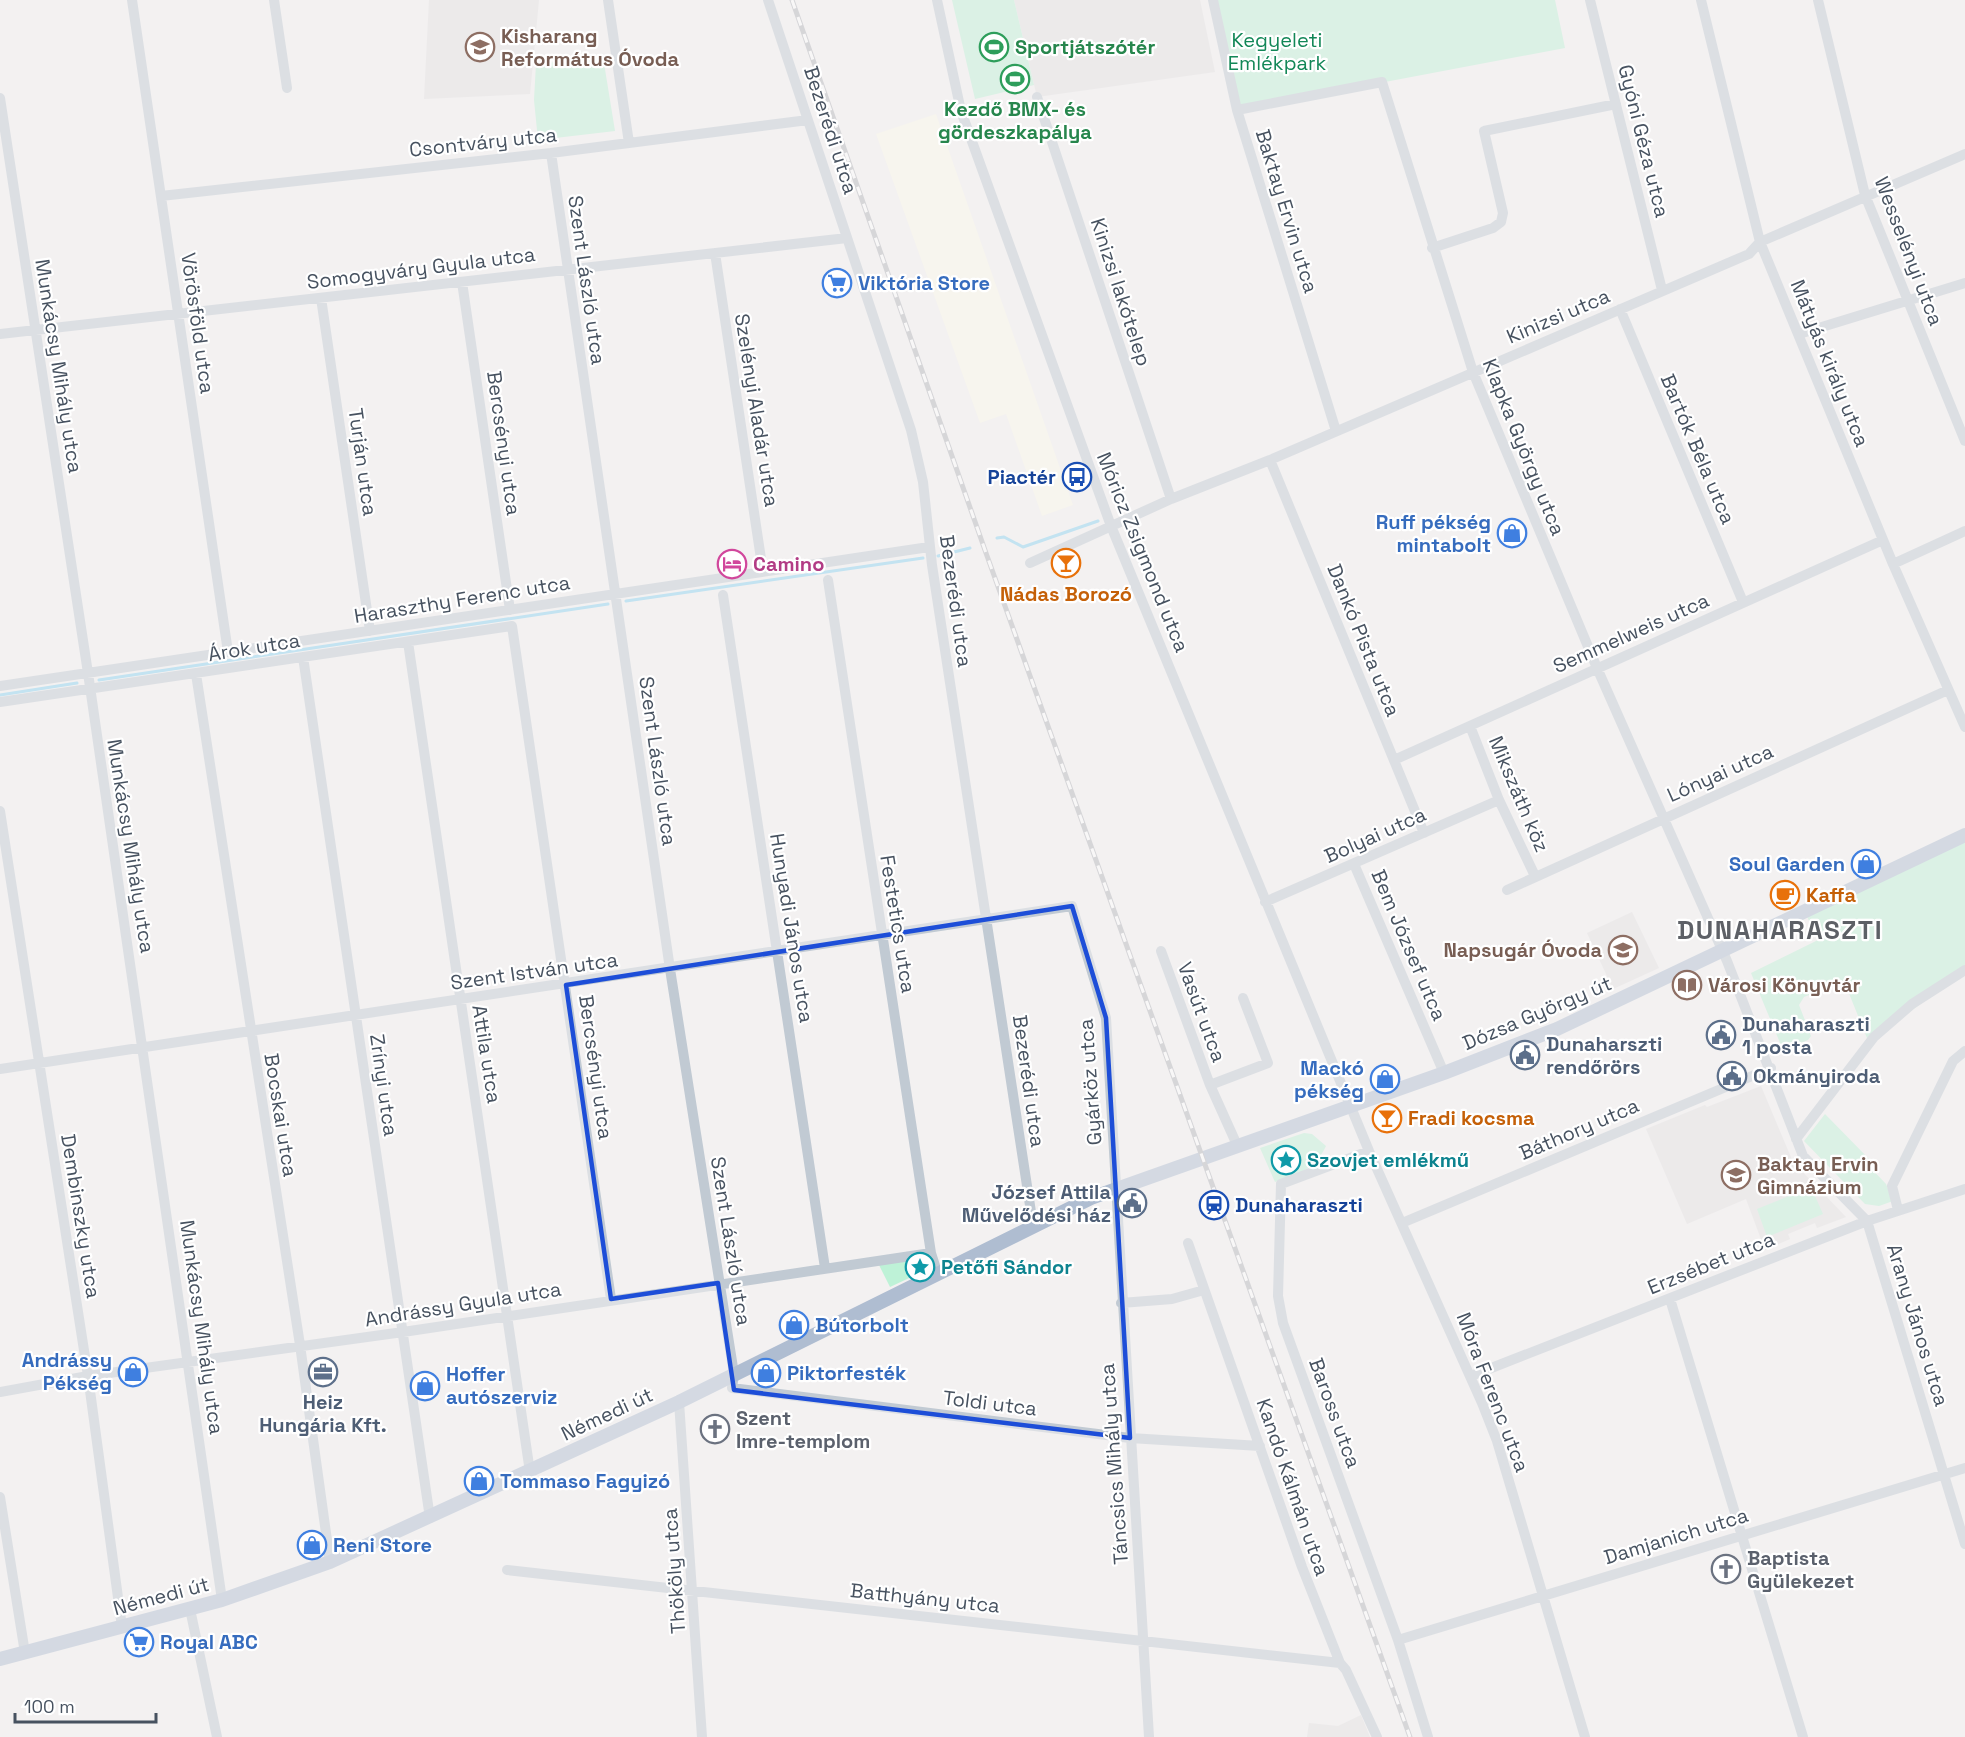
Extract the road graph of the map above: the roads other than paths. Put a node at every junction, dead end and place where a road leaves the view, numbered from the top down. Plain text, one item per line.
1 (132, 0) edge
2 (274, 0) edge
3 (608, 0) edge
4 (768, 0) edge
5 (937, 0) edge
6 (1213, 0) edge
7 (1590, 0) edge
8 (1701, 0) edge
9 (1818, 0) edge
10 (287, 88) dead end
11 (1037, 97) dead end
12 (0, 98) edge
13 (1616, 104) junction
14 (1237, 110) junction
15 (808, 120) junction
16 (629, 143) junction
17 (551, 153) junction
18 (1965, 154) edge
19 (1865, 195) junction
20 (161, 196) junction
21 (847, 238) junction
22 (1760, 242) junction
23 (1432, 248) junction
24 (715, 253) junction
25 (567, 270) junction
26 (462, 282) junction
27 (1965, 283) edge
28 (1662, 290) junction
29 (321, 298) junction
30 (1909, 299) junction
31 (1620, 309) junction
32 (178, 314) junction
33 (35, 330) junction
34 (0, 334) edge
35 (1799, 334) junction
36 (1473, 372) junction
37 (1336, 431) junction
38 (1965, 441) edge
39 (1270, 460) junction
40 (1170, 499) junction
41 (1111, 526) junction
42 (1965, 531) edge
43 (1883, 540) junction
44 (929, 547) junction
45 (1030, 563) dead end
46 (1893, 564) junction
47 (764, 572) junction
48 (828, 580) dead end
49 (616, 594) junction
50 (723, 595) dead end
51 (1743, 603) junction
52 (510, 610) junction
53 (512, 626) joint
54 (370, 631) junction
55 (408, 642) junction
56 (228, 652) junction
57 (303, 657) junction
58 (1597, 668) junction
59 (88, 673) junction
60 (196, 674) junction
61 (0, 686) edge
62 (89, 690) junction
63 (1948, 690) junction
64 (0, 702) edge
65 (1470, 726) junction
66 (1965, 727) edge
67 (1394, 760) junction
68 (1499, 800) junction
69 (0, 811) edge
70 (1663, 819) junction
71 (1424, 833) junction
72 (1965, 835) edge
73 (1354, 864) junction
74 (1535, 876) junction
75 (1508, 890) dead end
76 (1265, 902) junction
77 (1072, 906) joint
78 (987, 918) junction
79 (881, 936) junction
80 (1722, 949) junction
81 (1161, 951) dead end
82 (778, 952) junction
83 (669, 969) junction
84 (1965, 970) edge
85 (566, 985) junction
86 (1243, 998) dead end
87 (461, 999) junction
88 (355, 1015) junction
89 (250, 1030) junction
90 (142, 1047) junction
91 (1965, 1051) edge
92 (39, 1063) junction
93 (1771, 1068) junction
94 (0, 1069) edge
95 (1444, 1073) junction
96 (1210, 1085) junction
97 (1350, 1106) junction
98 (1796, 1139) junction
99 (1237, 1145) junction
100 (1369, 1151) junction
101 (1211, 1155) joint
102 (1115, 1188) junction
103 (1965, 1189) edge
104 (1898, 1210) junction
105 (1867, 1221) junction
106 (1402, 1223) junction
107 (1033, 1225) junction
108 (1188, 1243) dead end
109 (931, 1253) junction
110 (825, 1268) junction
111 (937, 1272) junction
112 (718, 1283) junction
113 (1204, 1290) junction
114 (611, 1299) junction
115 (1670, 1299) junction
116 (1121, 1303) junction
117 (508, 1316) junction
118 (403, 1332) junction
119 (300, 1345) junction
120 (190, 1361) junction
121 (734, 1374) junction
122 (88, 1376) junction
123 (1471, 1376) junction
124 (0, 1392) edge
125 (679, 1402) junction
126 (1130, 1438) junction
127 (1260, 1446) junction
128 (1965, 1468) edge
129 (530, 1472) junction
130 (1944, 1474) junction
131 (0, 1497) edge
132 (430, 1518) junction
133 (1742, 1536) junction
134 (1965, 1544) edge
135 (330, 1562) junction
136 (507, 1570) dead end
137 (694, 1591) junction
138 (1542, 1595) junction
139 (222, 1600) junction
140 (190, 1609) junction
141 (122, 1627) junction
142 (1143, 1640) junction
143 (1398, 1640) junction
144 (25, 1653) junction
145 (0, 1659) edge
146 (1340, 1663) junction
147 (217, 1737) edge
148 (702, 1737) edge
149 (1149, 1737) edge
150 (1377, 1737) edge
151 (1428, 1737) edge
152 (1585, 1737) edge
153 (1803, 1737) edge

1 - 20 street, Vörösföld utca
2 - 10 street
3 - 16 street
4 - 15 street, Bezerédi utca
5 - 41 street, Móricz Zsigmond utca
6 - 14 street, Baktay Ervin utca
7 - 13 street, Gyóni Géza utca
8 - 22 street, Mátyás király utca
9 - 19 street, Wesselényi utca
11 - 40 street, Kinizsi lakótelep
12 - 33 street, Munkácsy Mihály utca
13 - 23 street
13 - 28 street, Gyóni Géza utca
14 - 23 street, Klapka György utca
14 - 37 street, Baktay Ervin utca
15 - 16 street, Csontváry utca
15 - 21 street, Bezerédi utca
16 - 17 street, Csontváry utca
17 - 20 street, Csontváry utca
17 - 25 street, Szent László utca
18 - 19 street, Kinizsi utca
19 - 22 street, Kinizsi utca
19 - 30 street, Wesselényi utca
20 - 32 street, Vörösföld utca
21 - 24 street, Somogyváry Gyula utca
21 - 44 street, Bezerédi utca
22 - 28 street, Kinizsi utca
22 - 35 street, Mátyás király utca
23 - 36 street, Klapka György utca
24 - 25 street, Somogyváry Gyula utca
24 - 47 street, Szelényi Aladár utca
25 - 26 street, Somogyváry Gyula utca
25 - 49 street, Szent László utca
26 - 29 street, Somogyváry Gyula utca
26 - 52 street, Bercsényi utca
27 - 30 street
28 - 31 street, Kinizsi utca
29 - 32 street, Somogyváry Gyula utca
29 - 54 street, Turján utca
30 - 35 street
30 - 38 street, Wesselényi utca
31 - 36 street, Kinizsi utca
31 - 51 street, Bartók Béla utca
32 - 33 street, Somogyváry Gyula utca
32 - 56 street, Vörösföld utca
33 - 34 street, Somogyváry Gyula utca
33 - 59 street, Munkácsy Mihály utca
35 - 43 street, Mátyás király utca
36 - 37 street, Kinizsi utca
36 - 58 street, Klapka György utca
37 - 39 street, Kinizsi utca
39 - 40 street, Kinizsi utca
39 - 67 street, Dankó Pista utca
40 - 41 street, Kinizsi utca
41 - 45 street, Kinizsi utca
41 - 76 street, Móricz Zsigmond utca
42 - 46 street
43 - 46 street, Mátyás király utca
43 - 51 street, Semmelweis utca
44 - 47 street, Haraszthy Ferenc utca
44 - 78 street, Bezerédi utca
46 - 63 street, Mátyás király utca
47 - 49 street, Haraszthy Ferenc utca
48 - 79 street, Festetics utca
49 - 52 street, Haraszthy Ferenc utca
49 - 83 street, Szent László utca
50 - 82 street, Hunyadi János utca
51 - 58 street, Semmelweis utca
52 - 54 street, Haraszthy Ferenc utca
53 - 55 street, Árok utca
53 - 85 street, Bercsényi utca
54 - 56 street, Haraszthy Ferenc utca
55 - 57 street, Árok utca
55 - 87 street, Attila utca
56 - 59 street, Haraszthy Ferenc utca
57 - 60 street, Árok utca
57 - 88 street, Zrínyi utca
58 - 65 street, Semmelweis utca
58 - 70 street, Klapka György utca
59 - 61 street, Haraszthy Ferenc utca
59 - 62 street, Munkácsy Mihály utca
60 - 62 street, Árok utca
60 - 89 street, Bocskai utca
62 - 64 street, Árok utca
62 - 90 street, Munkácsy Mihály utca
63 - 66 street, Mátyás király utca
63 - 70 street, Lónyai utca
65 - 67 street, Semmelweis utca
65 - 68 street, Mikszáth köz
67 - 71 street, Dankó Pista utca
68 - 71 street, Bolyai utca
68 - 74 street, Mikszáth köz
69 - 92 street, Dembinszky utca
70 - 74 street, Lónyai utca
70 - 80 street, Klapka György utca
71 - 73 street, Bolyai utca
72 - 80 main road, Dózsa György út
73 - 76 street, Bolyai utca
73 - 95 street, Bem József utca
74 - 75 street, Lónyai utca
76 - 97 street, Móricz Zsigmond utca
77 - 78 street, Szent István utca
77 - 102 street, Gyárköz utca
78 - 79 street, Szent István utca
78 - 107 street, Bezerédi utca
79 - 82 street, Szent István utca
79 - 109 street, Festetics utca
80 - 93 street, Klapka György utca
80 - 95 main road, Dózsa György út
81 - 96 street, Vasút utca
82 - 83 street, Szent István utca
82 - 110 street, Hunyadi János utca
83 - 85 street, Szent István utca
83 - 112 street, Szent László utca
84 - 98 street
85 - 87 street, Szent István utca
85 - 114 street, Bercsényi utca
86 - 96 street, Vasút utca
87 - 88 street, Szent István utca
87 - 117 street, Attila utca
88 - 89 street, Szent István utca
88 - 118 street, Zrínyi utca
89 - 90 street, Szent István utca
89 - 119 street, Bocskai utca
90 - 92 street, Szent István utca
90 - 120 street, Munkácsy Mihály utca
91 - 104 street
92 - 94 street, Szent István utca
92 - 122 street, Dembinszky utca
93 - 98 street, Klapka György utca
93 - 106 street, Báthory utca
95 - 97 main road, Dózsa György út
96 - 99 street, Vasút utca
97 - 99 main road, Dózsa György út
97 - 100 street, Móra Ferenc utca
98 - 105 street, Klapka György utca
99 - 101 main road, Dózsa György út
100 - 106 street, Móra Ferenc utca
100 - 143 street, Baross utca
101 - 102 main road, Némedi út
102 - 107 main road, Némedi út
102 - 116 street, Táncsics Mihály utca
103 - 104 street, Erzsébet utca
104 - 105 street, Erzsébet utca
105 - 115 street, Erzsébet utca
105 - 130 street, Arany János utca
106 - 123 street, Móra Ferenc utca
107 - 111 main road, Némedi út
108 - 113 street, Kandó Kálmán utca
109 - 110 street, Andrássy Gyula utca
109 - 111 street, Festetics utca
110 - 112 street, Andrássy Gyula utca
111 - 121 main road, Némedi út
112 - 114 street, Andrássy Gyula utca
112 - 121 street, Szent László utca
113 - 116 street
113 - 127 street, Kandó Kálmán utca
114 - 117 street, Andrássy Gyula utca
115 - 123 street, Erzsébet utca
115 - 133 street
116 - 126 street, Táncsics Mihály utca
117 - 118 street, Andrássy Gyula utca
117 - 129 street, Attila utca
118 - 119 street, Andrássy Gyula utca
118 - 132 street, Zrínyi utca
119 - 120 street, Andrássy Gyula utca
119 - 135 street, Bocskai utca
120 - 122 street, Andrássy Gyula utca
120 - 139 street, Munkácsy Mihály utca
121 - 125 main road, Némedi út
121 - 126 street, Toldi utca
122 - 124 street, Andrássy Gyula utca
122 - 141 street, Dembinszky utca
123 - 138 street, Móra Ferenc utca
125 - 129 main road, Némedi út
125 - 137 street, Thököly utca
126 - 127 street, Toldi utca
126 - 142 street, Táncsics Mihály utca
127 - 146 street, Kandó Kálmán utca
128 - 130 street, Damjanich utca
129 - 132 main road, Némedi út
130 - 133 street, Damjanich utca
130 - 134 street, Arany János utca
131 - 144 street
132 - 135 main road, Némedi út
133 - 138 street, Damjanich utca
133 - 153 street
135 - 139 main road, Némedi út
136 - 137 street, Batthyány utca
137 - 142 street, Batthyány utca
137 - 148 street, Thököly utca
138 - 143 street, Damjanich utca
138 - 152 street, Móra Ferenc utca
139 - 140 main road, Némedi út
140 - 141 main road, Némedi út
140 - 147 street
141 - 144 main road, Némedi út
142 - 146 street, Batthyány utca
142 - 149 street, Táncsics Mihály utca
143 - 151 street, Baross utca
144 - 145 main road, Némedi út
146 - 150 street, Kandó Kálmán utca

